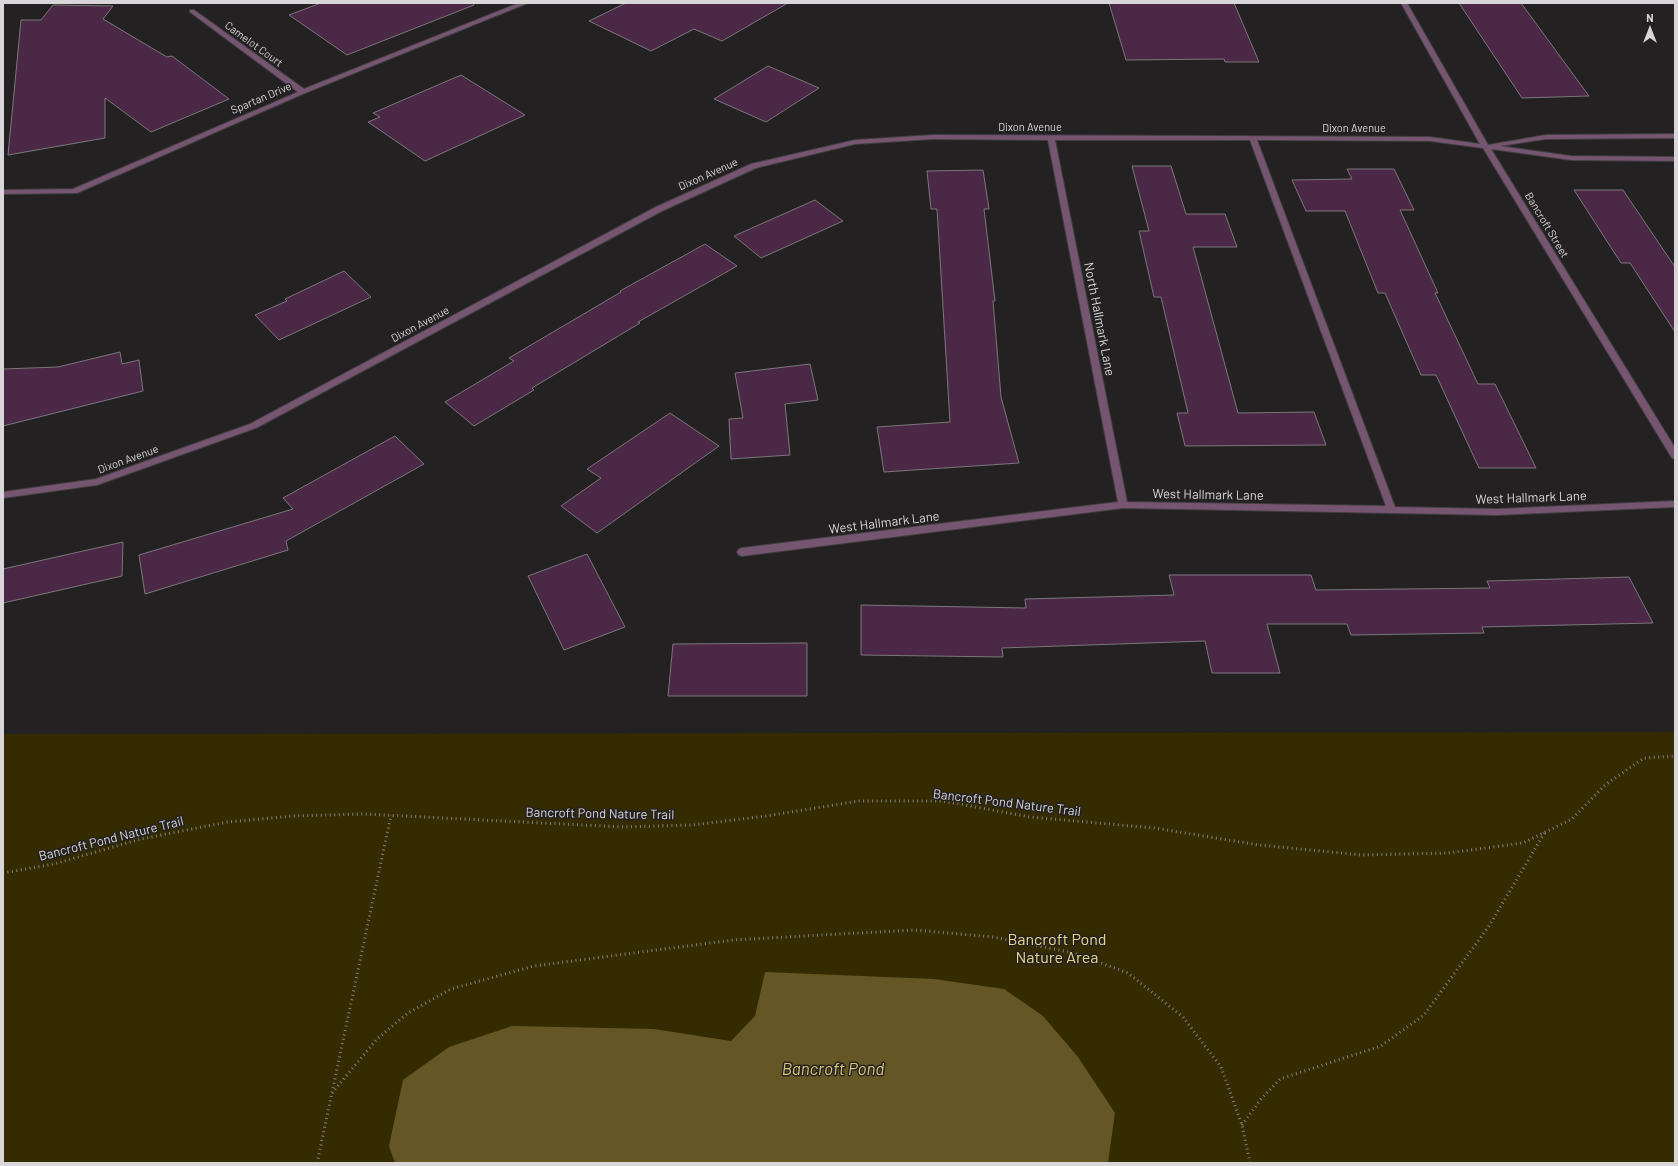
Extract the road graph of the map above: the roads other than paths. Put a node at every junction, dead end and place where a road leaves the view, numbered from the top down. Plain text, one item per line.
1 (525, 3) edge
2 (1404, 3) edge
3 (192, 12) dead end
4 (303, 92) junction
5 (1675, 136) edge
6 (1051, 138) junction
7 (1253, 140) junction
8 (1485, 146) junction
9 (1675, 159) edge
10 (3, 192) edge
11 (1675, 456) edge
12 (3, 495) edge
13 (1675, 504) edge
14 (1123, 505) junction
15 (1392, 510) junction
16 (742, 552) dead end

1 - 4 street, Spartan Drive
2 - 8 street, Bancroft Street
3 - 4 street, Camelot Court
4 - 10 street, Spartan Drive
5 - 8 street, Dixon Avenue
6 - 7 street, Dixon Avenue
6 - 12 street, Dixon Avenue
6 - 14 street, North Hallmark Lane
7 - 8 street, Dixon Avenue
7 - 15 street
8 - 9 street, Dixon Avenue
8 - 11 street, Bancroft Street
13 - 15 street, West Hallmark Lane
14 - 15 street, West Hallmark Lane
14 - 16 street, West Hallmark Lane

